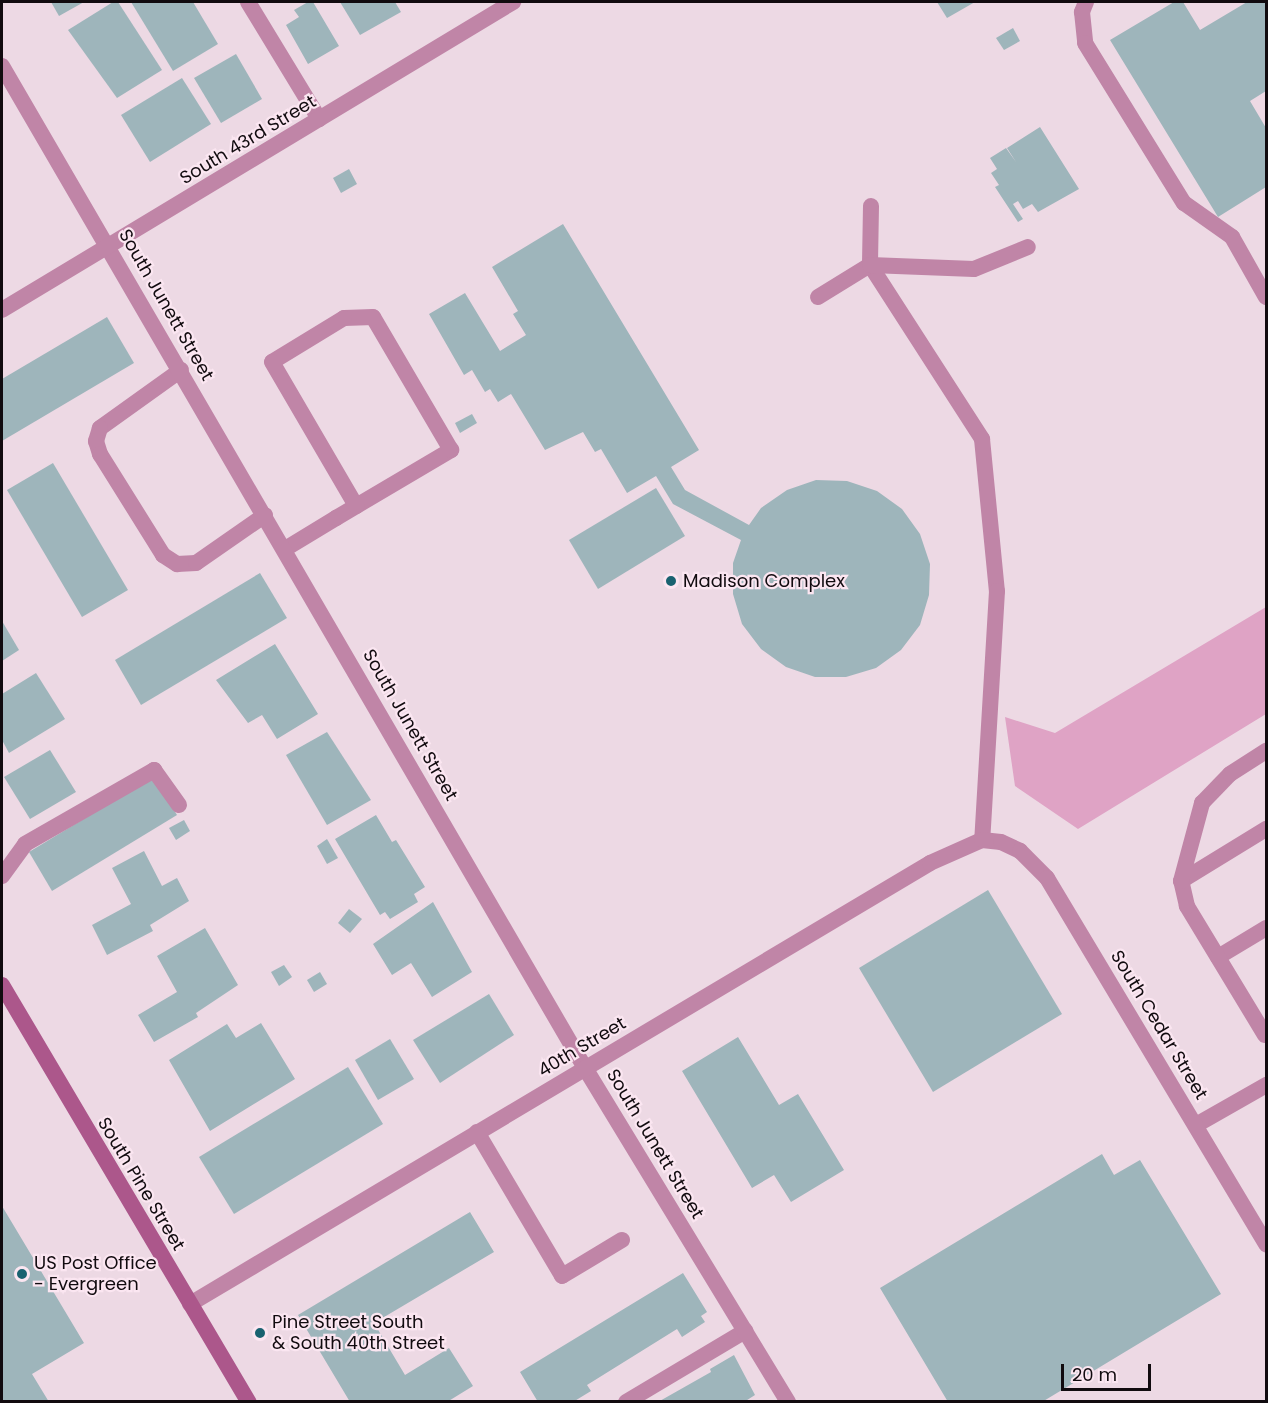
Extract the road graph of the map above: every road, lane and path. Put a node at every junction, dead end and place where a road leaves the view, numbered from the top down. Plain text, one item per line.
1 (248, 2) edge
2 (511, 2) edge
3 (1086, 2) edge
4 (2, 66) edge
5 (319, 119) junction
6 (871, 206) dead end
7 (110, 246) junction
8 (1028, 247) dead end
9 (870, 265) junction
10 (818, 297) dead end
11 (1266, 297) edge
12 (2, 310) edge
13 (181, 370) junction
14 (356, 506) junction
15 (265, 515) junction
16 (285, 549) junction
17 (1266, 751) edge
18 (179, 805) dead end
19 (1266, 830) edge
20 (982, 840) junction
21 (1001, 842) joint
22 (2, 876) edge
23 (1181, 881) junction
24 (1266, 928) edge
25 (1218, 957) junction
26 (2, 985) edge
27 (1265, 1035) dead end
28 (585, 1068) junction
29 (1266, 1084) edge
30 (1196, 1125) junction
31 (477, 1132) junction
32 (622, 1240) dead end
33 (1266, 1244) edge
34 (190, 1304) junction
35 (745, 1330) junction
36 (249, 1401) edge
37 (626, 1401) edge
38 (788, 1401) edge

1 - 5 street
2 - 5 street, South 43rd Street
3 - 11 street
4 - 7 street, South Junett Street
5 - 7 street, South 43rd Street
6 - 9 street
7 - 12 street, South 43rd Street
7 - 13 street, South Junett Street
8 - 9 street
9 - 10 street
9 - 20 street
13 - 15 street, South Junett Street
13 - 15 street
14 - 14 street
14 - 16 street
15 - 16 street, South Junett Street
16 - 28 street, South Junett Street
17 - 23 street
18 - 22 street
19 - 23 street
20 - 21 street, 40th Street
20 - 28 street, 40th Street
21 - 30 street, South Cedar Street
23 - 25 street
24 - 25 street
25 - 27 street
26 - 34 main road, South Pine Street
28 - 31 street, 40th Street
28 - 35 street, South Junett Street
29 - 30 street
30 - 33 street, South Cedar Street
31 - 32 street
31 - 34 street, 40th Street
34 - 36 main road, South Pine Street
35 - 37 street
35 - 38 street, South Junett Street

